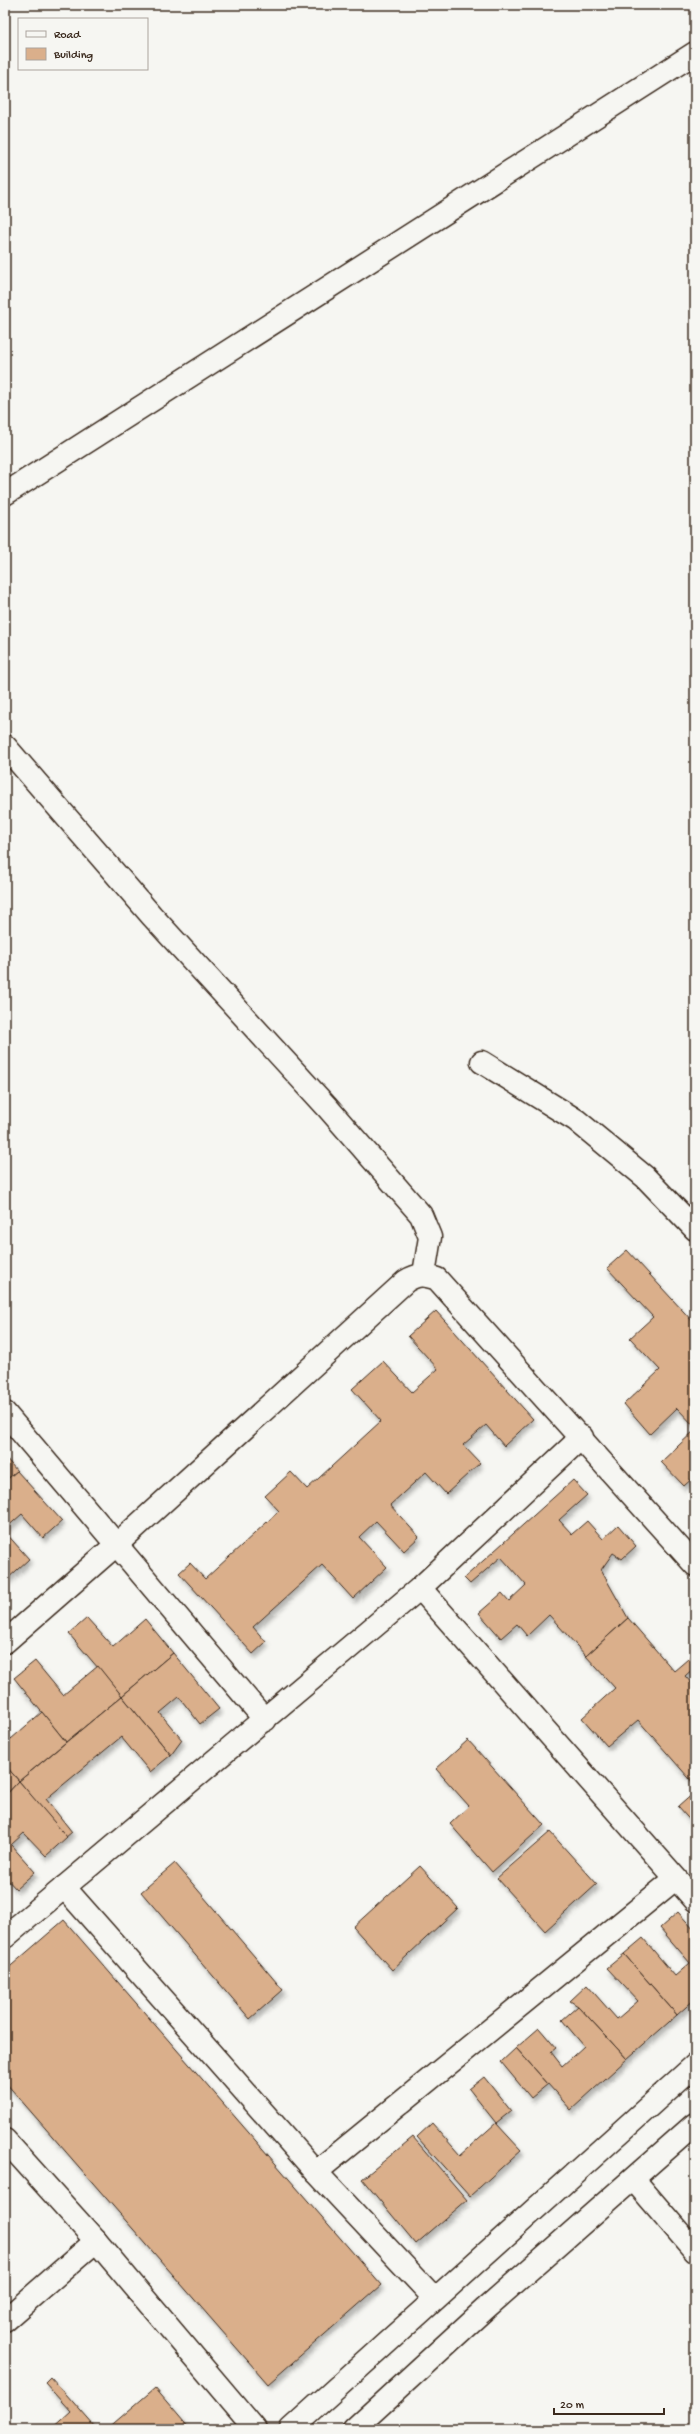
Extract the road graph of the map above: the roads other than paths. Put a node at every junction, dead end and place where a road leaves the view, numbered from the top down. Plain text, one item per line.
1 (695, 53) edge
2 (5, 494) edge
3 (5, 746) edge
4 (482, 1062) dead end
5 (695, 1229) edge
6 (424, 1274) junction
7 (5, 1413) edge
8 (582, 1437) junction
9 (116, 1545) junction
10 (695, 1565) edge
11 (420, 1588) junction
12 (5, 1642) edge
13 (265, 1720) junction
14 (675, 1879) junction
15 (64, 1886) junction
16 (695, 1900) edge
17 (5, 1937) edge
18 (695, 2065) edge
19 (695, 2124) edge
20 (5, 2140) edge
21 (316, 2172) junction
22 (634, 2180) junction
23 (96, 2241) junction
24 (695, 2251) edge
25 (434, 2299) junction
26 (5, 2320) edge
27 (367, 2425) edge
28 (255, 2429) edge
29 (291, 2429) edge

1 - 2 street
3 - 6 street
4 - 5 street
6 - 8 street
6 - 9 street
7 - 9 street
8 - 10 street
8 - 11 street
9 - 12 street
9 - 13 street
11 - 13 street
11 - 14 street
13 - 15 street
14 - 16 street
14 - 21 street
15 - 17 street
15 - 21 street
18 - 25 street
19 - 22 street
20 - 23 street
21 - 25 street
22 - 24 street
22 - 27 street
23 - 26 street
23 - 28 street
25 - 29 street

